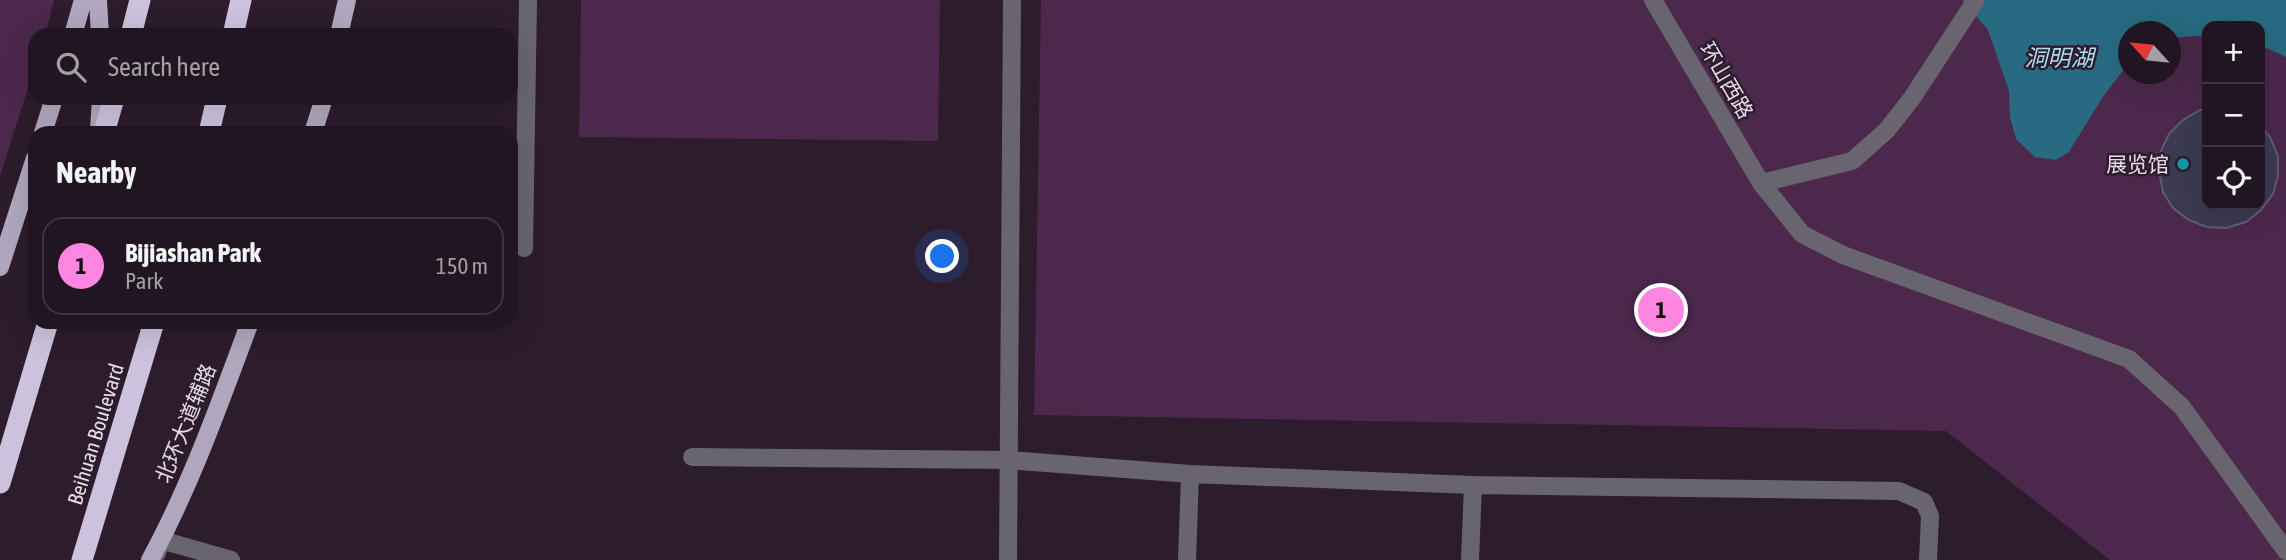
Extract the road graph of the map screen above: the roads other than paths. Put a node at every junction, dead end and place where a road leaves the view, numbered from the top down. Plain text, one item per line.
1 (83, 0) edge
2 (98, 0) edge
3 (140, 0) edge
4 (241, 0) edge
5 (346, 0) edge
6 (528, 0) edge
7 (1012, 0) edge
8 (1653, 0) edge
9 (1976, 0) edge
10 (75, 28) edge
11 (100, 28) edge
12 (133, 28) edge
13 (235, 28) edge
14 (340, 28) edge
15 (52, 105) edge
16 (101, 105) edge
17 (112, 105) edge
18 (215, 105) edge
19 (322, 105) edge
20 (45, 126) edge
21 (99, 126) edge
22 (106, 126) edge
23 (211, 126) edge
24 (315, 126) edge
25 (28, 180) edge
26 (1760, 183) junction
27 (524, 248) dead end
28 (0, 267) edge
29 (46, 329) edge
30 (152, 329) edge
31 (247, 329) edge
32 (692, 457) dead end
33 (1008, 460) junction
34 (1190, 474) junction
35 (0, 483) edge
36 (1473, 485) junction
37 (161, 540) junction
38 (2286, 551) edge
39 (82, 560) edge
40 (152, 560) edge
41 (231, 560) edge
42 (1007, 560) edge
43 (1187, 560) edge
44 (1470, 560) edge
45 (1928, 560) edge

1 - 10 main road
2 - 11 main road
3 - 12 highway
4 - 13 highway
5 - 14 main road
6 - 27 lane
7 - 33 lane
8 - 26 lane, 环山西路
9 - 26 lane
15 - 20 main road
16 - 21 main road
17 - 22 highway
18 - 23 highway
19 - 24 main road
25 - 28 main road
26 - 38 lane, 环山西路
29 - 35 highway
30 - 39 highway, Beihuan Boulevard
31 - 37 main road, 北环大道辅路
32 - 33 lane
33 - 34 lane
33 - 42 lane
34 - 36 lane
34 - 43 lane
36 - 44 lane
36 - 45 lane
37 - 40 main road, 北环大道辅路
37 - 41 lane

